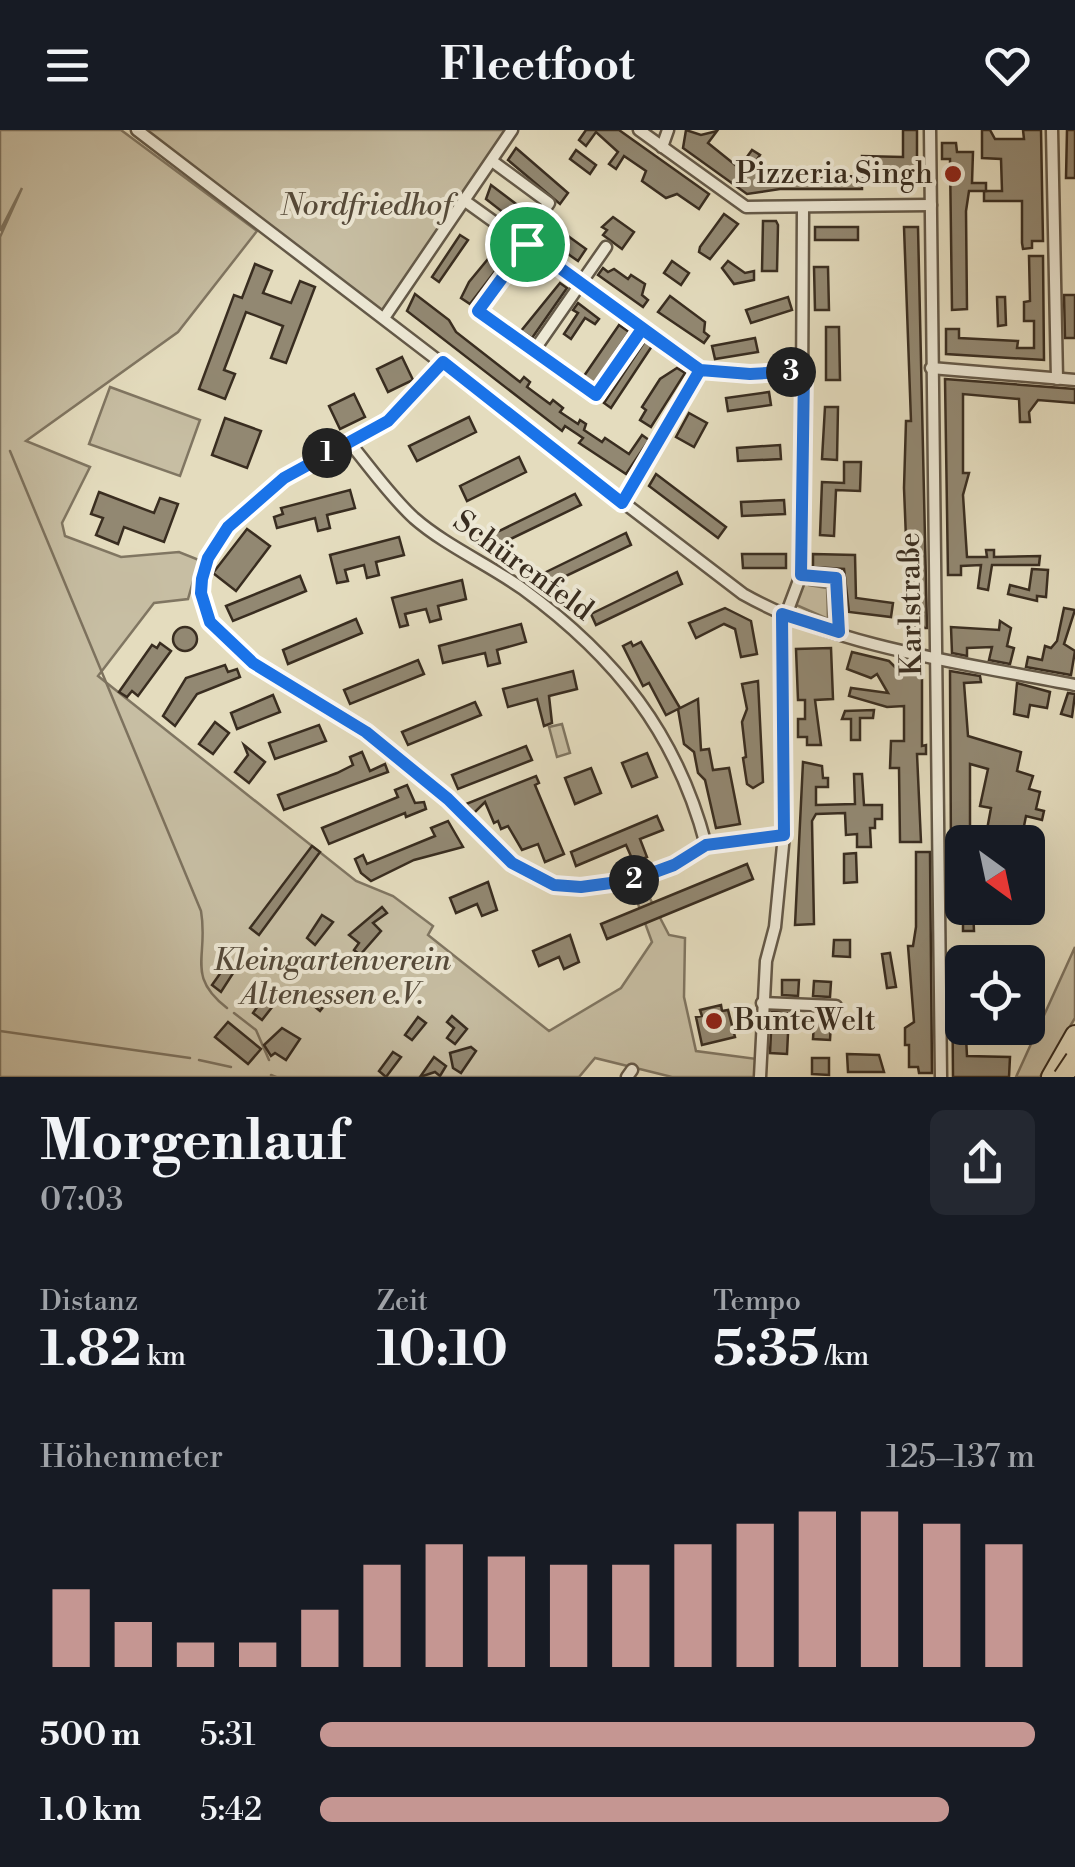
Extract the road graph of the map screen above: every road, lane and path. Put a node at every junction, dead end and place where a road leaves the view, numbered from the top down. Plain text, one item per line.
1 (137, 130) edge
2 (512, 130) edge
3 (639, 130) edge
4 (668, 130) edge
5 (930, 130) edge
6 (1052, 130) edge
7 (662, 147) junction
8 (492, 162) junction
9 (465, 201) junction
10 (931, 204) junction
11 (803, 210) junction
12 (524, 242) junction
13 (606, 246) dead end
14 (582, 286) junction
15 (384, 318) junction
16 (642, 329) junction
17 (534, 352) junction
18 (443, 362) junction
19 (931, 368) junction
20 (700, 370) junction
21 (804, 371) junction
22 (1057, 379) junction
23 (1075, 380) edge
24 (349, 442) junction
25 (622, 503) junction
26 (801, 575) junction
27 (784, 614) junction
28 (839, 632) junction
29 (936, 658) junction
30 (1075, 685) edge
31 (784, 835) junction
32 (706, 845) junction
33 (762, 1003) junction
34 (836, 1006) dead end
35 (1075, 1035) edge
36 (1070, 1056) edge
37 (760, 1077) edge
38 (941, 1077) edge
39 (1051, 1077) edge
40 (1063, 1077) edge

1 - 15 street
2 - 8 street
3 - 7 street
4 - 7 street
5 - 10 street, Karlstraße
6 - 22 street
7 - 11 street
8 - 9 street
8 - 12 street
9 - 12 street
9 - 15 street
10 - 11 street
10 - 19 street, Karlstraße
11 - 21 street
12 - 14 street
12 - 17 street
13 - 14 street
14 - 16 street
14 - 17 street
15 - 18 street
16 - 17 street
16 - 20 street
18 - 24 street
18 - 25 street
19 - 22 street
19 - 29 street, Karlstraße
20 - 21 street
20 - 25 street
21 - 26 street
22 - 23 street
24 - 32 street, Schürenfeld
24 - 32 street
25 - 27 street
26 - 27 street
26 - 28 street
27 - 28 street
27 - 31 street
28 - 29 street
29 - 30 street
29 - 38 street, Karlstraße
31 - 32 street
31 - 33 street
33 - 34 street
33 - 37 street
35 - 36 highway
36 - 39 highway
36 - 40 highway, bridge

